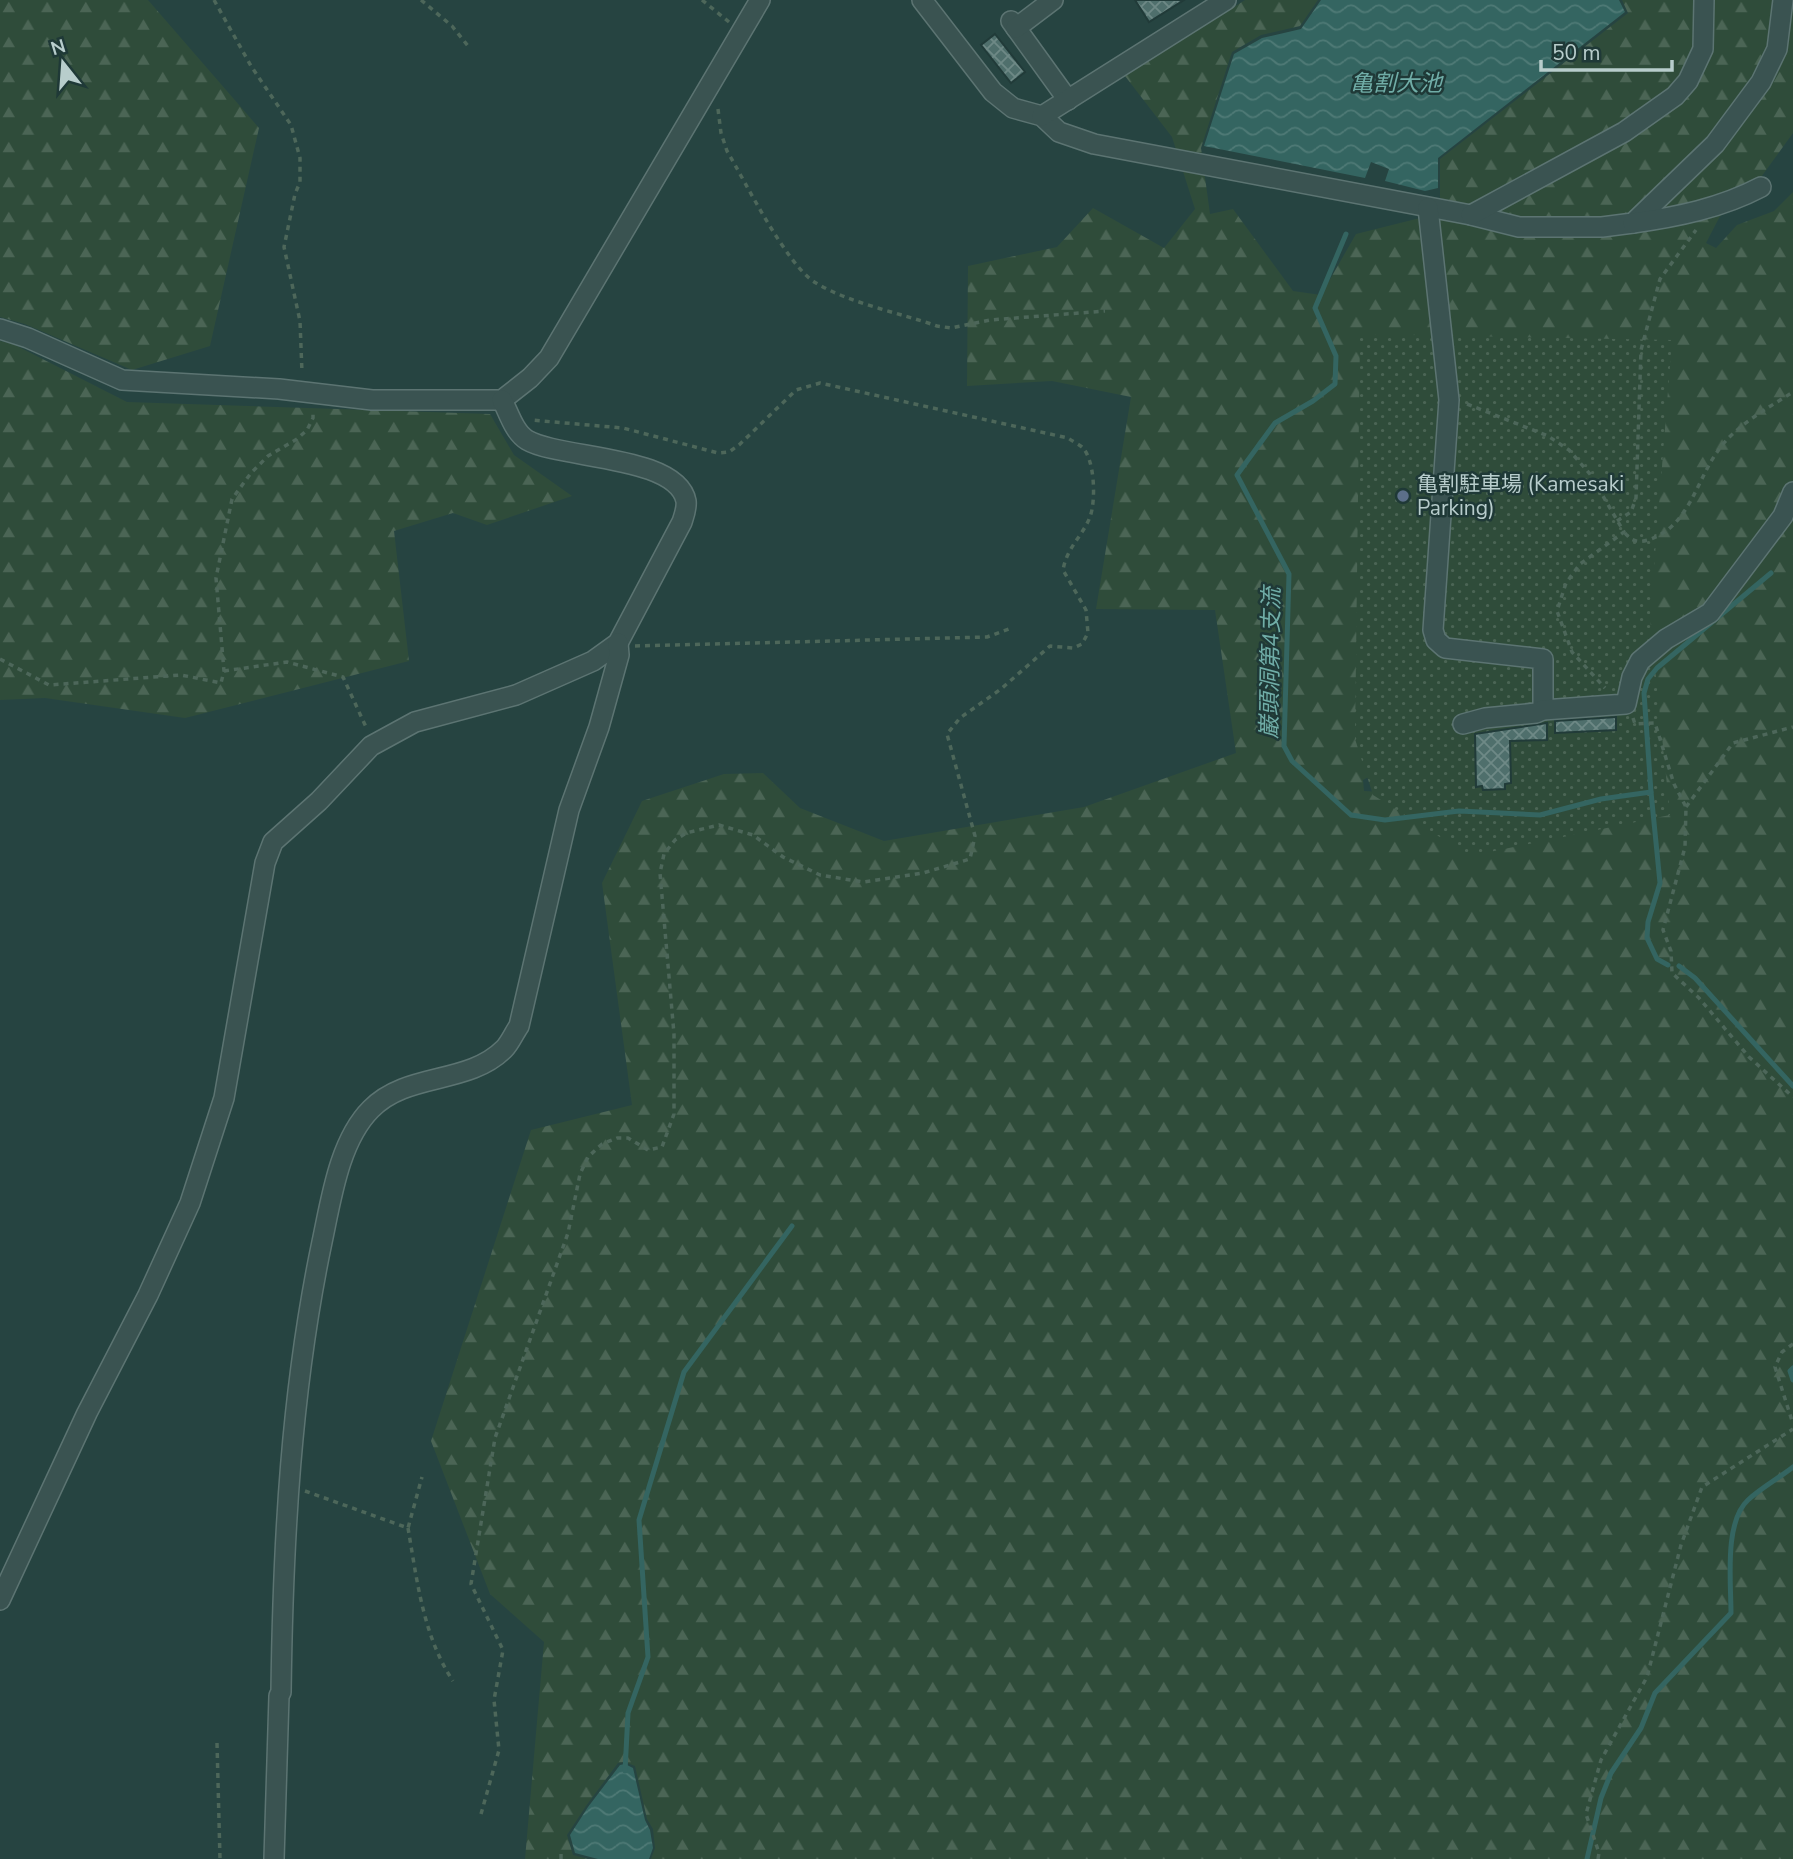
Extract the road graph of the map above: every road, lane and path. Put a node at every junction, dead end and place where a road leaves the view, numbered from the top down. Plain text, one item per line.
1 (214, 0) edge
2 (421, 0) edge
3 (702, 0) edge
4 (760, 0) edge
5 (922, 0) edge
6 (1053, 0) edge
7 (1226, 0) edge
8 (1704, 0) edge
9 (1783, 0) edge
10 (742, 32) junction
11 (468, 47) dead end
12 (712, 83) junction
13 (1069, 100) junction
14 (1042, 116) junction
15 (1761, 187) dead end
16 (1428, 208) junction
17 (1704, 209) junction
18 (1471, 215) junction
19 (1633, 223) junction
20 (1105, 311) dead end
21 (0, 330) edge
22 (1793, 392) edge
23 (312, 393) junction
24 (502, 400) junction
25 (1449, 400) junction
26 (512, 419) junction
27 (1793, 492) edge
28 (1617, 521) junction
29 (1624, 532) junction
30 (1009, 629) dead end
31 (618, 643) junction
32 (0, 659) edge
33 (224, 671) junction
34 (1621, 705) junction
35 (1543, 710) junction
36 (1463, 724) dead end
37 (1639, 724) dead end
38 (1793, 727) edge
39 (371, 746) junction
40 (1686, 807) junction
41 (1793, 1097) edge
42 (1793, 1344) edge
43 (1793, 1424) edge
44 (1793, 1429) edge
45 (422, 1478) dead end
46 (290, 1486) junction
47 (408, 1528) junction
48 (0, 1600) edge
49 (453, 1681) dead end
50 (218, 1743) dead end
51 (481, 1814) dead end
52 (220, 1859) edge
53 (274, 1859) edge
54 (1598, 1859) edge

1 - 23 path
2 - 11 path
3 - 10 path
4 - 10 street
5 - 14 street
6 - 13 street
7 - 13 street
8 - 18 street
9 - 19 street
10 - 12 street
12 - 20 path
12 - 24 street
13 - 14 street
14 - 16 street
15 - 17 street
16 - 18 street
16 - 25 street
17 - 19 street
17 - 28 path
18 - 19 street
21 - 23 street
22 - 29 path
23 - 24 street
23 - 33 path
24 - 26 street
25 - 28 path
25 - 35 street
26 - 31 street
26 - 51 path
27 - 34 street
28 - 29 path
29 - 34 path
30 - 31 path
31 - 39 street
31 - 46 street
32 - 33 path
33 - 39 path
34 - 35 street
35 - 36 street
37 - 40 path
38 - 40 path
39 - 48 street
40 - 41 path
42 - 43 path
44 - 54 path
45 - 47 path
46 - 47 path
46 - 53 street
47 - 49 path
50 - 52 path

